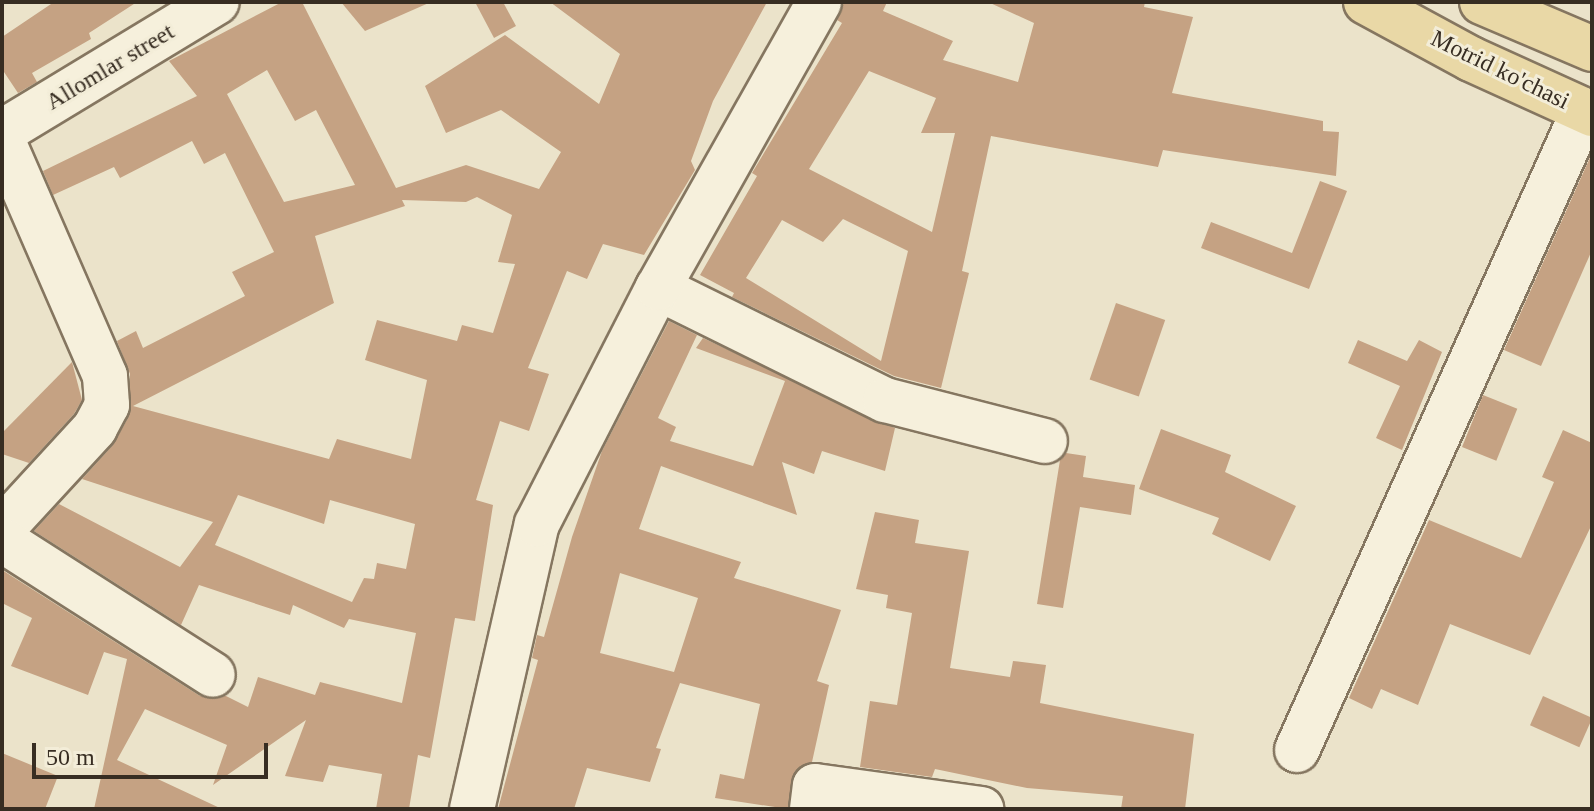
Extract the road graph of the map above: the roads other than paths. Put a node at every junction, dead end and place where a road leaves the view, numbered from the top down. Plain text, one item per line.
1 (217, 2) edge
2 (819, 2) edge
3 (1366, 2) edge
4 (1482, 2) edge
5 (1592, 49) edge
6 (1588, 112) edge
7 (2, 132) edge
8 (2, 139) edge
9 (658, 288) junction
10 (1045, 441) dead end
11 (2, 529) edge
12 (2, 540) edge
13 (213, 675) dead end
14 (1297, 750) dead end
15 (472, 809) edge
16 (812, 809) edge
17 (981, 809) edge

1 - 7 street, Allomlar street
2 - 9 street
3 - 6 main road, Motrid ko'chasi
4 - 5 main road
6 - 14 street
8 - 11 street
9 - 10 street
9 - 15 street
12 - 13 street
16 - 17 street

